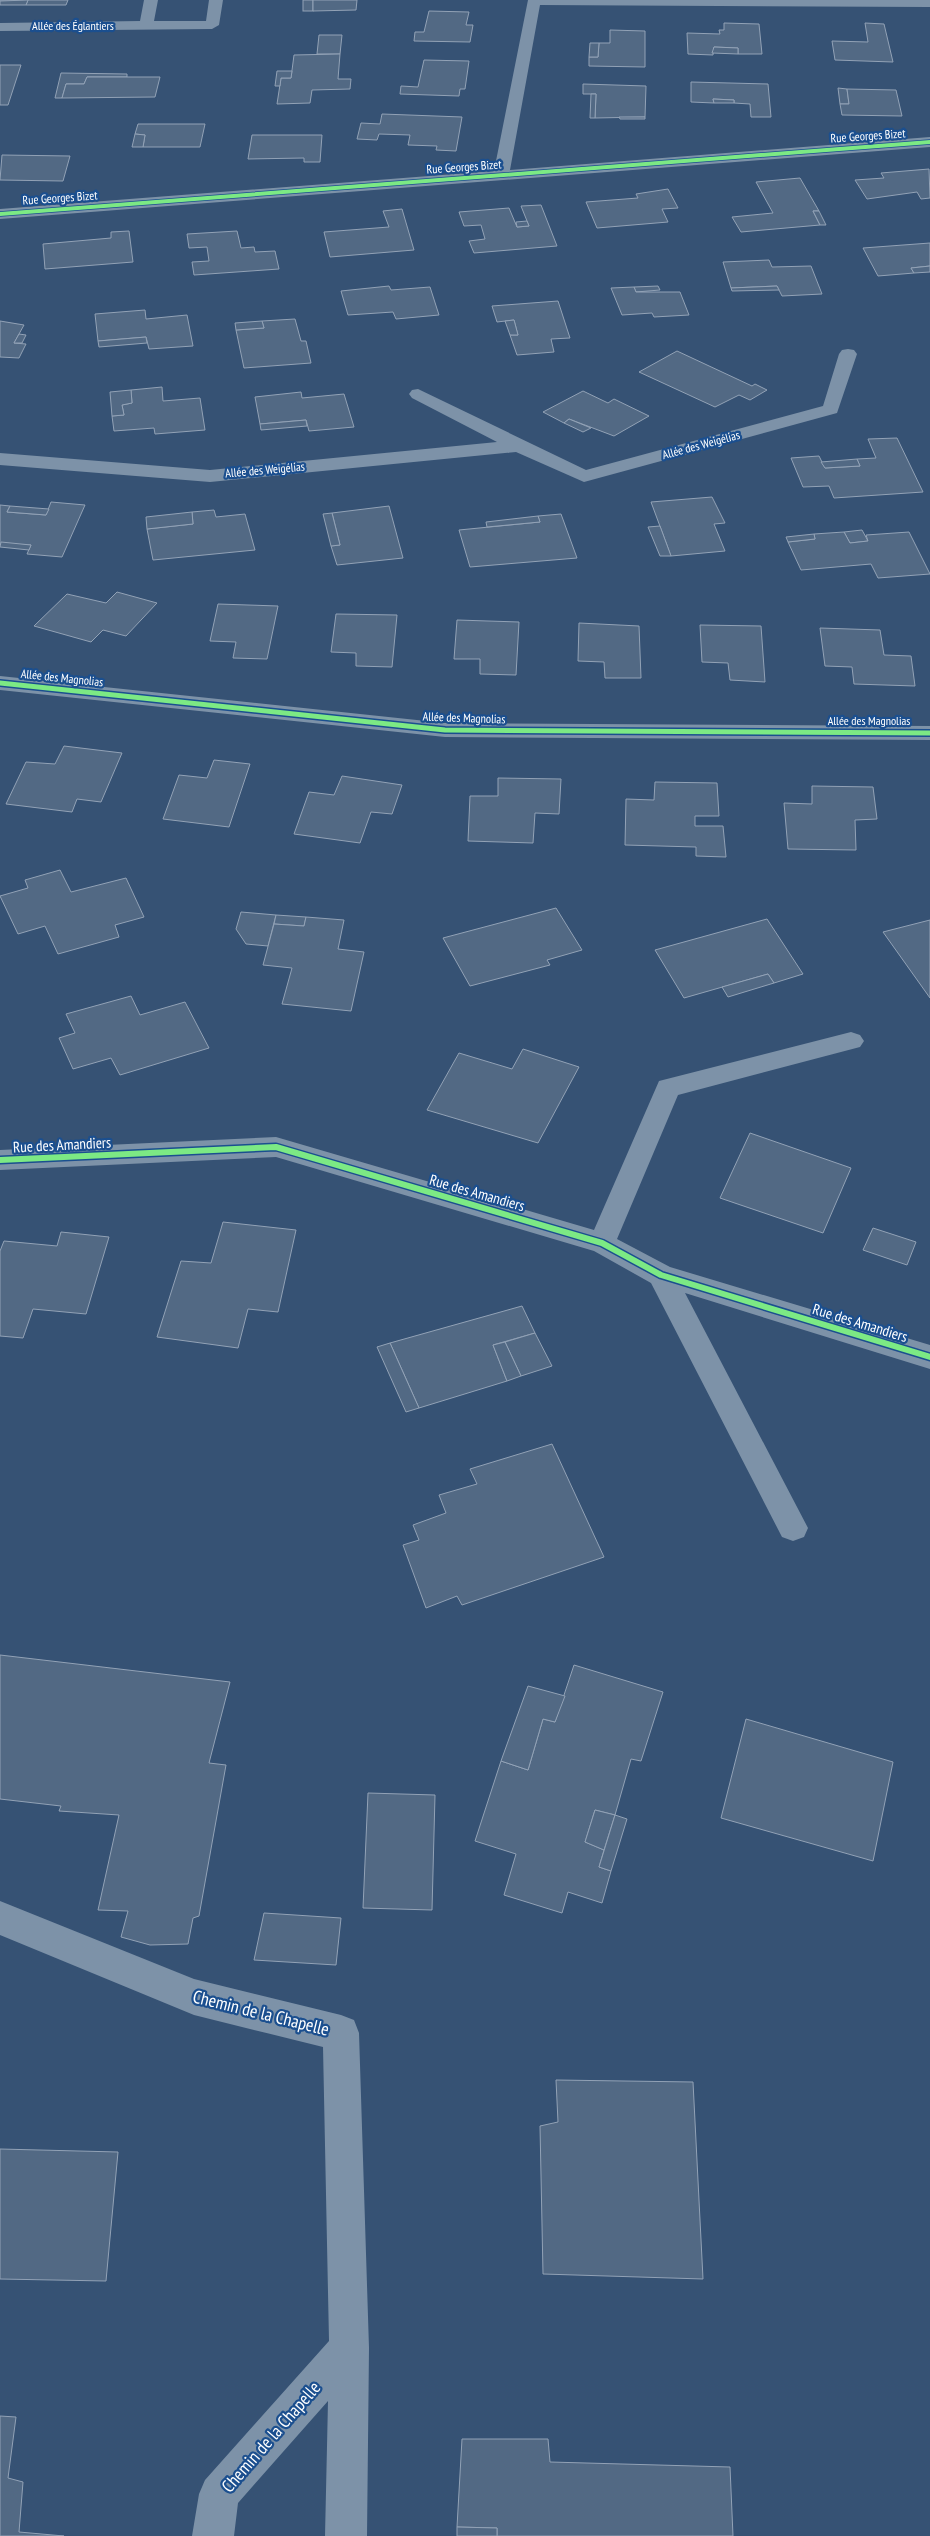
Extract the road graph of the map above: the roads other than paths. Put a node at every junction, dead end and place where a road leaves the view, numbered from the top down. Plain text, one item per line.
1 (151, 0) edge
2 (216, 0) edge
3 (930, 3) edge
4 (146, 26) junction
5 (0, 27) edge
6 (930, 142) edge
7 (501, 175) junction
8 (0, 214) edge
9 (848, 354) dead end
10 (418, 394) dead end
11 (22, 440) dead end
12 (518, 446) junction
13 (6, 459) edge
14 (0, 683) edge
15 (930, 733) edge
16 (851, 1042) dead end
17 (0, 1160) edge
18 (602, 1243) junction
19 (661, 1275) junction
20 (930, 1357) edge
21 (793, 1528) dead end
22 (0, 1918) edge
23 (349, 2348) junction
24 (213, 2536) edge
25 (346, 2536) edge

1 - 4 street
2 - 4 street, Allée des Églantiers
3 - 7 street, Rue Georges Bizet
4 - 5 street, Allée des Églantiers
6 - 7 street, Rue Georges Bizet
7 - 8 street, Rue Georges Bizet
9 - 12 street, Allée des Weigélias
10 - 12 street, Allée des Weigélias
11 - 13 street, Allée des Weigélias
12 - 13 street, Allée des Weigélias
14 - 15 street, Allée des Magnolias
16 - 18 street
17 - 18 street, Rue des Amandiers
18 - 19 street, Rue des Amandiers
19 - 20 street, Rue des Amandiers
19 - 21 street
22 - 23 street, Chemin de la Chapelle
23 - 24 street, Chemin de la Chapelle
23 - 25 street, Chemin de la Chapelle

